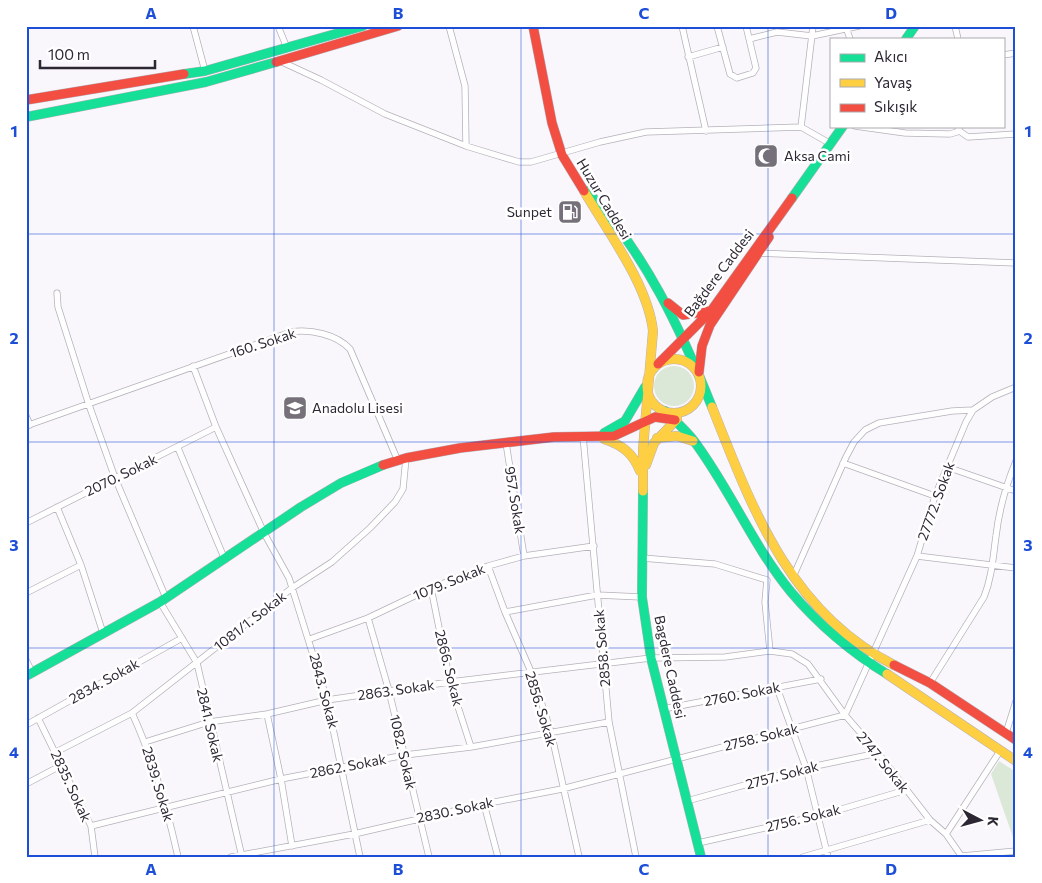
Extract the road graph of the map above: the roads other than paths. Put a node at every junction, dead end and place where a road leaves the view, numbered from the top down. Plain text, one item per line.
1 (193, 26) edge
2 (278, 26) edge
3 (363, 26) edge
4 (398, 26) edge
5 (449, 26) edge
6 (533, 26) edge
7 (682, 26) edge
8 (717, 26) edge
9 (746, 26) edge
10 (813, 26) edge
11 (859, 26) edge
12 (915, 26) edge
13 (776, 29) edge
14 (847, 30) junction
15 (812, 36) junction
16 (850, 38) edge
17 (907, 38) edge
18 (749, 39) junction
19 (723, 47) junction
20 (287, 48) junction
21 (688, 57) junction
22 (280, 61) junction
23 (205, 71) junction
24 (26, 100) edge
25 (26, 117) edge
26 (801, 127) junction
27 (842, 128) edge
28 (869, 128) edge
29 (959, 128) edge
30 (706, 132) junction
31 (1016, 134) edge
32 (831, 144) junction
33 (466, 146) junction
34 (562, 155) junction
35 (573, 176) junction
36 (757, 252) junction
37 (1016, 263) edge
38 (57, 293) dead end
39 (662, 296) junction
40 (711, 311) junction
41 (683, 340) junction
42 (658, 364) junction
43 (193, 366) junction
44 (699, 374) junction
45 (647, 381) junction
46 (1016, 387) edge
47 (89, 404) junction
48 (973, 410) junction
49 (665, 411) junction
50 (685, 411) junction
51 (26, 416) edge
52 (675, 420) junction
53 (644, 421) junction
54 (28, 425) edge
55 (216, 427) junction
56 (583, 436) junction
57 (594, 436) junction
58 (657, 438) junction
59 (694, 441) junction
60 (506, 443) junction
61 (178, 448) junction
62 (402, 460) junction
63 (1016, 461) edge
64 (843, 463) junction
65 (947, 467) junction
66 (115, 478) junction
67 (643, 480) junction
68 (1006, 486) junction
69 (1016, 491) edge
70 (935, 496) junction
71 (57, 507) junction
72 (27, 522) edge
73 (264, 533) junction
74 (594, 546) junction
75 (524, 556) junction
76 (917, 556) junction
77 (642, 558) junction
78 (225, 560) junction
79 (81, 565) junction
80 (993, 565) junction
81 (488, 566) junction
82 (1016, 568) edge
83 (776, 571) junction
84 (793, 578) junction
85 (768, 580) junction
86 (292, 588) junction
87 (431, 588) junction
88 (26, 593) edge
89 (597, 595) junction
90 (642, 597) junction
91 (163, 600) junction
92 (505, 612) junction
93 (368, 618) junction
94 (103, 633) junction
95 (182, 638) junction
96 (310, 640) junction
97 (770, 651) junction
98 (872, 654) junction
99 (651, 658) junction
100 (26, 660) edge
101 (197, 663) junction
102 (868, 663) junction
103 (602, 665) junction
104 (29, 674) edge
105 (532, 674) junction
106 (821, 679) junction
107 (450, 682) junction
108 (930, 683) junction
109 (777, 688) junction
110 (389, 691) junction
111 (327, 700) junction
112 (1016, 701) edge
113 (663, 709) junction
114 (132, 713) junction
115 (267, 714) junction
116 (845, 715) junction
117 (38, 718) junction
118 (209, 722) junction
119 (609, 722) junction
120 (26, 725) edge
121 (794, 730) junction
122 (551, 732) junction
123 (1006, 733) junction
124 (1016, 740) edge
125 (146, 742) junction
126 (470, 747) junction
127 (1000, 751) junction
128 (56, 752) junction
129 (878, 753) junction
130 (405, 755) junction
131 (677, 757) junction
132 (1016, 761) edge
133 (62, 765) junction
134 (342, 767) junction
135 (806, 768) junction
136 (618, 774) junction
137 (281, 779) junction
138 (26, 784) edge
139 (562, 789) junction
140 (906, 790) junction
141 (226, 793) junction
142 (687, 801) junction
143 (484, 804) junction
144 (167, 807) junction
145 (818, 816) junction
146 (418, 818) junction
147 (930, 820) junction
148 (90, 826) junction
149 (354, 834) junction
150 (946, 834) junction
151 (698, 843) junction
152 (292, 846) junction
153 (1016, 851) edge
154 (827, 854) edge
155 (242, 856) edge
156 (962, 856) edge
157 (94, 857) edge
158 (178, 857) edge
159 (231, 857) edge
160 (360, 857) edge
161 (429, 857) edge
162 (498, 857) edge
163 (578, 857) edge
164 (636, 857) edge
165 (701, 857) edge
166 (803, 857) edge

1 - 23 street
2 - 20 street
3 - 20 main road
4 - 22 main road
5 - 33 street
6 - 34 main road, Huzur Caddesi
7 - 21 street
8 - 19 street
9 - 18 street
10 - 15 street
11 - 14 street
12 - 17 main road
13 - 15 street
13 - 18 street
14 - 15 street
14 - 16 street
15 - 26 street
18 - 19 street
19 - 21 street
20 - 23 main road
21 - 30 street
22 - 25 main road
22 - 33 street
23 - 24 main road
26 - 30 street
26 - 32 street
27 - 32 main road, Bağdere Caddesi
28 - 29 street
29 - 31 street
30 - 34 street
32 - 36 main road, Bağdere Caddesi
33 - 34 street
34 - 35 main road, Huzur Caddesi
35 - 39 main road
35 - 45 main road, Huzur Caddesi
36 - 37 street
36 - 40 main road, Bağdere Caddesi
36 - 44 main road, Bağdere Caddesi
38 - 47 street, 2841. Sokak
39 - 40 main road
39 - 41 main road
40 - 41 main road, Bağdere Caddesi
41 - 42 main road, Bağdere Caddesi
41 - 44 main road
42 - 44 main road
42 - 45 main road
43 - 47 street, 160. Sokak
43 - 55 street, 2843. Sokak
43 - 62 street, 160. Sokak
44 - 50 main road
44 - 84 main road
45 - 49 main road
45 - 53 main road
45 - 57 main road
46 - 48 street
47 - 54 street, 160. Sokak
47 - 66 street, 2841. Sokak
48 - 64 street
48 - 65 street, 27772. Sokak
49 - 50 main road
49 - 52 main road
50 - 52 main road
51 - 54 street
52 - 53 main road
52 - 58 main road
52 - 59 main road
53 - 57 main road
53 - 67 main road
55 - 61 street, 2070. Sokak
55 - 73 street, 2843. Sokak
56 - 57 main road
56 - 60 main road
56 - 74 street, 2858. Sokak
57 - 67 main road
58 - 59 main road
58 - 67 main road
59 - 83 main road
60 - 62 main road
60 - 75 street, 957. Sokak
61 - 66 street, 2070. Sokak
61 - 78 street
62 - 73 main road
62 - 86 street, 1081/1. Sokak
63 - 68 street
64 - 70 street
64 - 84 street
65 - 68 street
65 - 70 street, 27772. Sokak
66 - 71 street, 2070. Sokak
66 - 91 street, 2841. Sokak
67 - 77 main road, Bagdere Caddesi
68 - 69 street
68 - 80 street
70 - 76 street, 27772. Sokak
71 - 72 street, 2070. Sokak
71 - 79 street
73 - 78 main road
73 - 86 street, 2843. Sokak
74 - 75 street, 1079. Sokak
74 - 89 street, 2858. Sokak
75 - 81 street, 1079. Sokak
76 - 80 street, 27772. Sokak
76 - 98 street
77 - 85 street
77 - 90 main road, Bagdere Caddesi
78 - 91 main road
79 - 88 street
79 - 94 street
80 - 82 street, 27772. Sokak
80 - 108 street
81 - 87 street, 1079. Sokak
81 - 92 street, 2856. Sokak
83 - 85 street
83 - 102 main road
84 - 98 main road
85 - 97 street
86 - 96 street, 2843. Sokak
86 - 101 street, 1081/1. Sokak
87 - 93 street, 1079. Sokak
87 - 107 street, 2866. Sokak
89 - 90 street
89 - 92 street
89 - 103 street, 2858. Sokak
90 - 99 main road, Bagdere Caddesi
91 - 94 main road
91 - 95 street, 2841. Sokak
92 - 105 street, 2856. Sokak
93 - 96 street, 1079. Sokak
93 - 110 street, 1082. Sokak
94 - 104 main road
95 - 101 street, 2841. Sokak
95 - 117 street, 2834. Sokak
96 - 111 street, 2843. Sokak
97 - 99 street
97 - 106 street, 2747. Sokak
98 - 102 street
98 - 108 main road
99 - 103 street, 2863. Sokak
99 - 113 main road, Bagdere Caddesi
100 - 104 street
101 - 114 street, 1081/1. Sokak
101 - 118 street, 2841. Sokak
102 - 116 street
102 - 127 main road
103 - 105 street, 2863. Sokak
103 - 119 street, 2858. Sokak
105 - 107 street, 2863. Sokak
105 - 122 street, 2856. Sokak
106 - 109 street, 2760. Sokak
106 - 116 street, 2747. Sokak
107 - 110 street, 2863. Sokak
107 - 126 street, 2866. Sokak
108 - 123 main road
109 - 113 street, 2760. Sokak
109 - 121 street
110 - 111 street, 2863. Sokak
110 - 130 street, 1082. Sokak
111 - 115 street, 2863. Sokak
111 - 134 street, 2843. Sokak
112 - 123 street
113 - 131 main road, Bagdere Caddesi
114 - 125 street, 2839. Sokak
114 - 128 street, 1081/1. Sokak
115 - 118 street, 2863. Sokak
115 - 137 street
116 - 121 street, 2758. Sokak
116 - 129 street, 2747. Sokak
117 - 120 street, 2834. Sokak
117 - 128 street, 2835. Sokak
118 - 125 street, 2863. Sokak
118 - 141 street, 2841. Sokak
119 - 122 street, 2862. Sokak
119 - 136 street, 2858. Sokak
121 - 131 street, 2758. Sokak
121 - 135 street
122 - 126 street, 2862. Sokak
122 - 139 street, 2856. Sokak
123 - 124 main road
125 - 144 street, 2839. Sokak
126 - 130 street, 2862. Sokak
127 - 132 main road
127 - 150 street
128 - 133 street, 2835. Sokak
129 - 135 street, 2757. Sokak
129 - 140 street, 2747. Sokak
130 - 134 street, 2862. Sokak
130 - 146 street, 1082. Sokak
131 - 136 street, 2830. Sokak
131 - 142 main road, Bagdere Caddesi
133 - 138 street
133 - 148 street, 2835. Sokak
134 - 137 street, 2862. Sokak
134 - 149 street, 2843. Sokak
135 - 142 street, 2757. Sokak
135 - 145 street
136 - 139 street, 2830. Sokak
136 - 164 street, 2858. Sokak
137 - 141 street, 2862. Sokak
137 - 152 street
139 - 143 street, 2830. Sokak
139 - 163 street, 2856. Sokak
140 - 145 street, 2756. Sokak
140 - 147 street, 2747. Sokak
141 - 144 street, 2862. Sokak
141 - 155 street, 2841. Sokak
142 - 151 main road, Bagdere Caddesi
143 - 146 street, 2830. Sokak
143 - 162 street
144 - 148 street, 2862. Sokak
144 - 158 street, 2839. Sokak
145 - 151 street, 2756. Sokak
145 - 154 street
146 - 149 street, 2830. Sokak
146 - 161 street, 1082. Sokak
147 - 150 street, 2747. Sokak
147 - 154 street
148 - 157 street, 2835. Sokak
149 - 152 street, 2830. Sokak
149 - 160 street, 2843. Sokak
150 - 156 street, 2747. Sokak
151 - 165 main road, Bagdere Caddesi
152 - 155 street, 2830. Sokak
153 - 156 street
154 - 166 street
155 - 159 street, 2830. Sokak

